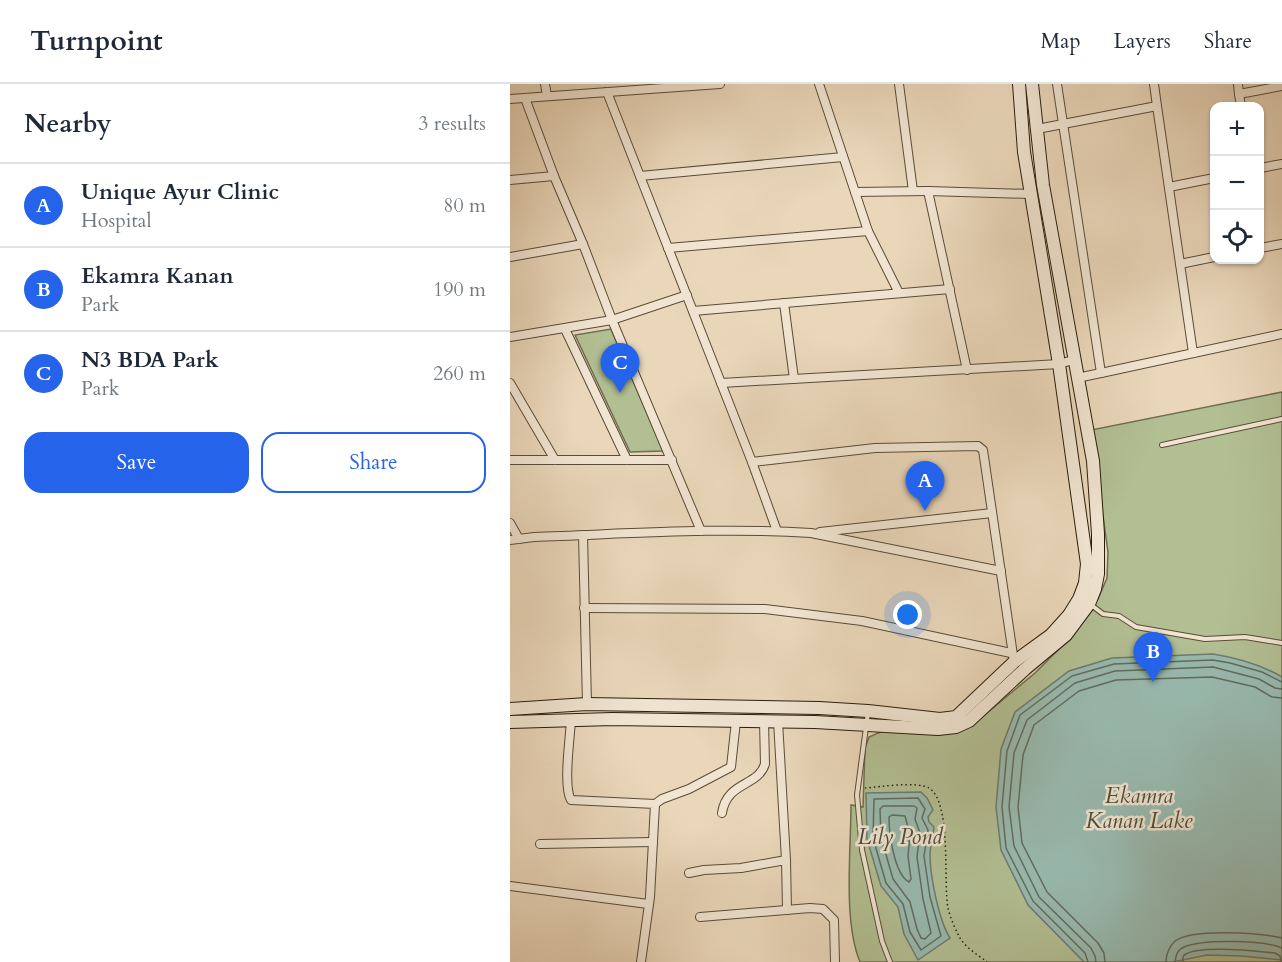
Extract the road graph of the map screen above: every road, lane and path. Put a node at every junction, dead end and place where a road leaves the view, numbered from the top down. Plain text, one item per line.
1 (545, 84) edge
2 (720, 84) edge
3 (819, 84) edge
4 (899, 84) edge
5 (1057, 84) edge
6 (1154, 84) edge
7 (1238, 84) edge
8 (1282, 86) edge
9 (1019, 87) edge
10 (1032, 87) edge
11 (607, 92) junction
12 (1239, 94) junction
13 (547, 96) junction
14 (525, 98) junction
15 (510, 99) edge
16 (1240, 102) edge
17 (1157, 106) junction
18 (1063, 124) junction
19 (1037, 129) junction
20 (843, 157) junction
21 (1282, 164) edge
22 (1264, 167) edge
23 (554, 176) junction
24 (640, 177) junction
25 (1210, 179) edge
26 (510, 180) edge
27 (1169, 187) junction
28 (913, 191) junction
29 (928, 191) junction
30 (855, 192) junction
31 (1030, 194) junction
32 (868, 231) junction
33 (583, 244) junction
34 (1282, 244) edge
35 (1264, 247) edge
36 (668, 248) junction
37 (510, 257) edge
38 (1210, 258) edge
39 (1180, 264) junction
40 (950, 289) junction
41 (899, 293) junction
42 (687, 295) junction
43 (784, 303) junction
44 (693, 311) junction
45 (612, 320) junction
46 (565, 328) junction
47 (1282, 334) edge
48 (510, 337) edge
49 (1193, 353) junction
50 (1073, 360) junction
51 (1059, 364) junction
52 (967, 370) junction
53 (1101, 373) junction
54 (1077, 378) junction
55 (794, 379) junction
56 (510, 383) edge
57 (721, 383) junction
58 (1282, 419) edge
59 (1162, 445) dead end
60 (510, 460) edge
61 (555, 460) junction
62 (627, 460) junction
63 (672, 460) junction
64 (752, 462) junction
65 (992, 513) junction
66 (510, 523) edge
67 (701, 531) junction
68 (777, 531) junction
69 (811, 533) junction
70 (583, 535) junction
71 (515, 539) edge
72 (1001, 571) junction
73 (1089, 604) junction
74 (584, 608) junction
75 (1282, 643) edge
76 (1013, 657) junction
77 (587, 704) junction
78 (510, 709) edge
79 (868, 711) junction
80 (571, 720) junction
81 (736, 721) junction
82 (764, 721) junction
83 (778, 721) junction
84 (510, 722) edge
85 (866, 725) junction
86 (858, 788) junction
87 (655, 804) junction
88 (722, 813) dead end
89 (653, 842) junction
90 (540, 844) dead end
91 (786, 860) junction
92 (689, 873) dead end
93 (510, 886) edge
94 (648, 904) junction
95 (787, 910) junction
96 (700, 917) dead end
97 (641, 962) edge
98 (835, 962) edge
99 (890, 962) edge
100 (987, 962) edge

1 - 13 street
2 - 11 street
3 - 20 street
4 - 28 street
5 - 18 street
6 - 17 street
7 - 12 street
8 - 12 street
9 - 10 street
9 - 31 street
10 - 19 street
11 - 13 street
11 - 24 street
12 - 16 street
13 - 14 street
14 - 15 street
14 - 23 street
17 - 18 street
17 - 27 street
18 - 19 street
18 - 53 street
19 - 50 street
20 - 24 street
20 - 30 street
21 - 22 street
23 - 26 street
23 - 33 street
24 - 36 street
25 - 27 street
27 - 39 street
28 - 29 street
28 - 30 street
29 - 31 street
29 - 40 street
30 - 32 street
31 - 51 street
32 - 36 street
32 - 41 street
33 - 37 street
33 - 45 street
34 - 35 street
36 - 42 street
38 - 39 street
39 - 49 street
40 - 41 street
40 - 52 street
41 - 43 street
42 - 44 street
42 - 45 street
43 - 44 street
43 - 55 street
44 - 57 street
45 - 46 street
45 - 63 street
46 - 48 street
46 - 62 street
47 - 49 street
49 - 53 street
50 - 51 street
50 - 54 street
51 - 52 street
51 - 76 street
52 - 55 street
53 - 54 street
54 - 73 street
55 - 57 street
56 - 61 street
57 - 64 street
58 - 59 lane
60 - 61 street
61 - 62 street
62 - 63 street
63 - 67 street
64 - 65 street
64 - 68 street
65 - 69 street
65 - 72 street
66 - 71 street
67 - 68 street
67 - 70 street
68 - 69 street
69 - 72 street
70 - 71 street
70 - 74 street
72 - 76 street
73 - 75 lane
73 - 85 street
74 - 76 street
74 - 77 street
76 - 79 street
77 - 78 street
77 - 79 street
79 - 85 lane
80 - 81 street
80 - 84 street
80 - 87 street
81 - 82 street
81 - 87 street
82 - 83 street
82 - 88 street
83 - 85 street
83 - 91 street
85 - 86 lane
86 - 99 lane
86 - 100 path
87 - 89 street
89 - 90 street
89 - 94 street
91 - 92 street
91 - 95 street
93 - 94 street
94 - 97 street
95 - 96 street
95 - 98 street

